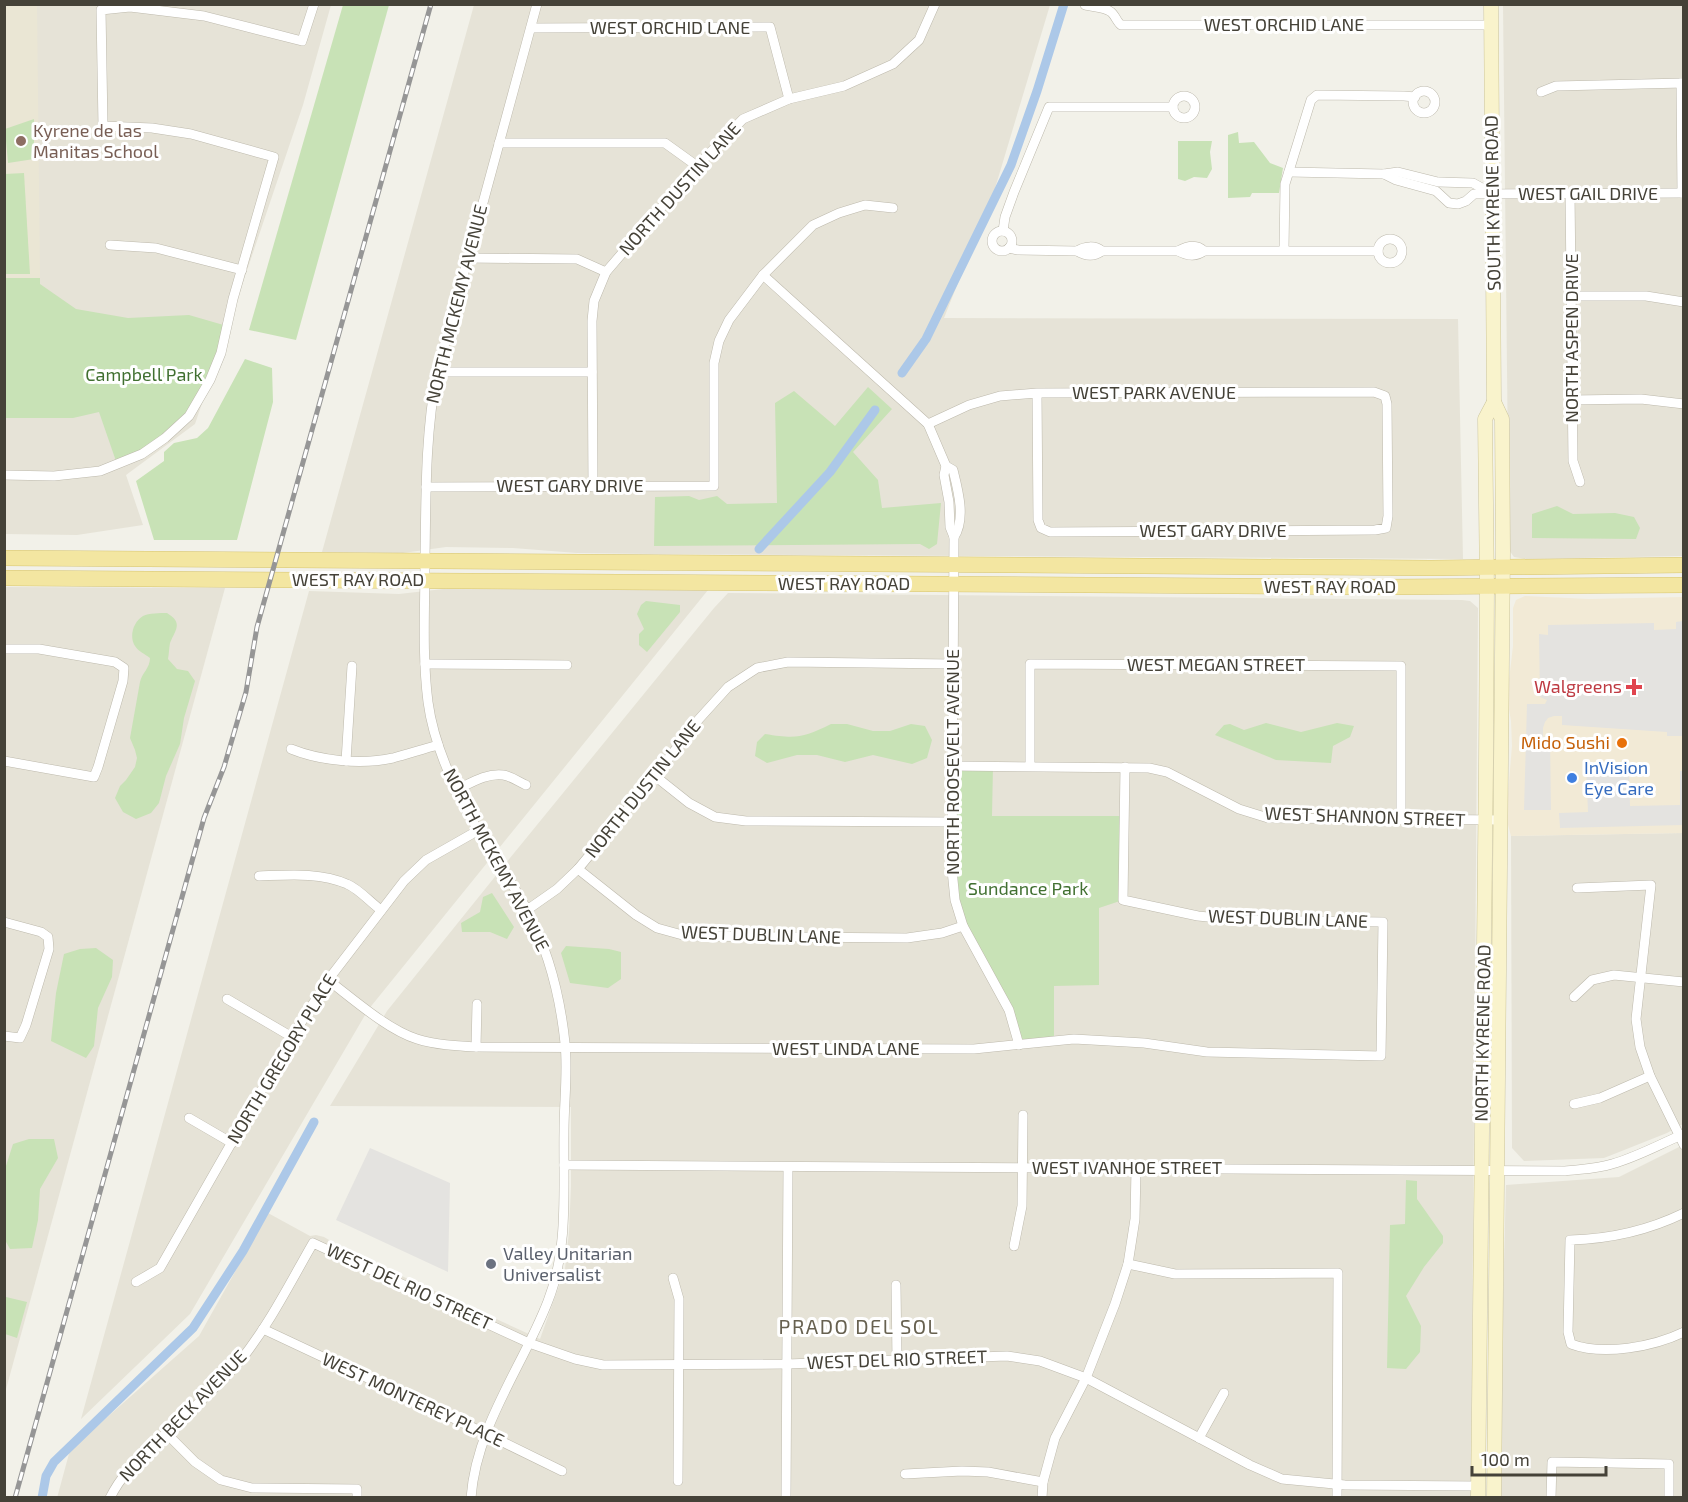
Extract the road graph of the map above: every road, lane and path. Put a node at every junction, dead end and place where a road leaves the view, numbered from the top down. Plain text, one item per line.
1 (314, 4) edge
2 (537, 4) edge
3 (935, 4) edge
4 (1491, 4) edge
5 (1085, 5) edge
6 (1491, 25) junction
7 (531, 28) junction
8 (1682, 83) edge
9 (1541, 92) dead end
10 (1415, 97) dead end
11 (789, 99) junction
12 (1173, 107) dead end
13 (499, 143) junction
14 (697, 166) junction
15 (1288, 172) junction
16 (1384, 174) junction
17 (1570, 193) junction
18 (1683, 193) edge
19 (1493, 194) junction
20 (893, 208) dead end
21 (1002, 231) junction
22 (110, 245) dead end
23 (1009, 248) junction
24 (1284, 250) junction
25 (1378, 251) dead end
26 (468, 258) junction
27 (242, 270) junction
28 (606, 272) junction
29 (763, 275) junction
30 (1572, 296) junction
31 (1683, 302) edge
32 (437, 372) junction
33 (592, 372) junction
34 (1037, 393) junction
35 (1572, 400) junction
36 (1494, 402) junction
37 (1683, 404) edge
38 (928, 424) junction
39 (4, 475) edge
40 (1580, 482) dead end
41 (426, 487) junction
42 (593, 487) junction
43 (1386, 528) joint
44 (4, 558) edge
45 (425, 561) junction
46 (953, 565) junction
47 (1683, 565) edge
48 (1487, 568) junction
49 (1503, 568) junction
50 (4, 578) edge
51 (425, 581) junction
52 (953, 585) junction
53 (1683, 585) edge
54 (1503, 587) junction
55 (1487, 588) junction
56 (4, 649) edge
57 (425, 664) junction
58 (952, 664) junction
59 (567, 665) dead end
60 (352, 666) dead end
61 (438, 745) junction
62 (291, 749) dead end
63 (346, 760) junction
64 (4, 761) edge
65 (951, 766) junction
66 (1030, 766) junction
67 (1125, 767) junction
68 (655, 776) junction
69 (526, 785) dead end
70 (456, 790) junction
71 (1401, 820) junction
72 (1485, 820) junction
73 (1501, 820) junction
74 (951, 822) junction
75 (477, 831) junction
76 (578, 869) junction
77 (259, 876) dead end
78 (1577, 888) dead end
79 (381, 910) junction
80 (527, 910) junction
81 (4, 922) edge
82 (963, 926) junction
83 (1641, 977) junction
84 (328, 980) junction
85 (1683, 982) edge
86 (1574, 997) dead end
87 (226, 999) dead end
88 (477, 1005) dead end
89 (4, 1036) edge
90 (292, 1037) junction
91 (1019, 1045) junction
92 (476, 1047) junction
93 (565, 1047) junction
94 (1381, 1056) joint
95 (1650, 1076) junction
96 (1574, 1104) dead end
97 (1023, 1115) dead end
98 (189, 1118) dead end
99 (1681, 1135) edge
100 (232, 1143) junction
101 (1683, 1145) edge
102 (564, 1165) junction
103 (788, 1167) junction
104 (1023, 1168) junction
105 (1136, 1168) junction
106 (1481, 1172) junction
107 (1497, 1172) junction
108 (1683, 1213) edge
109 (313, 1243) joint
110 (1014, 1246) dead end
111 (1128, 1264) junction
112 (673, 1278) dead end
113 (136, 1282) dead end
114 (896, 1285) dead end
115 (263, 1329) junction
116 (1683, 1332) edge
117 (528, 1342) junction
118 (897, 1360) junction
119 (679, 1364) junction
120 (787, 1364) junction
121 (1086, 1378) junction
122 (1224, 1393) dead end
123 (166, 1433) junction
124 (486, 1434) junction
125 (1199, 1438) junction
126 (562, 1471) dead end
127 (905, 1474) dead end
128 (678, 1481) dead end
129 (1043, 1482) junction
130 (1337, 1485) junction
131 (1478, 1492) edge
132 (357, 1493) edge
133 (110, 1497) edge
134 (471, 1497) edge
135 (786, 1497) edge
136 (1042, 1497) edge
137 (1337, 1497) edge
138 (1494, 1497) edge
139 (1551, 1497) edge
140 (1669, 1497) edge

1 - 27 street
2 - 7 street, NORTH MCKEMY AVENUE
3 - 11 street, NORTH DUSTIN LANE
4 - 6 main road, SOUTH KYRENE ROAD
5 - 6 street, WEST ORCHID LANE
6 - 19 main road, SOUTH KYRENE ROAD
7 - 11 street, WEST ORCHID LANE
7 - 13 street, NORTH MCKEMY AVENUE
8 - 9 street
8 - 18 street
10 - 15 street
11 - 14 street, NORTH DUSTIN LANE
12 - 21 street
13 - 14 street
13 - 26 street, NORTH MCKEMY AVENUE
14 - 28 street, NORTH DUSTIN LANE
15 - 16 street, WEST GAIL DRIVE
15 - 24 street
16 - 19 street, WEST GAIL DRIVE
16 - 19 street, WEST GAIL DRIVE
17 - 18 street, WEST GAIL DRIVE
17 - 19 street, WEST GAIL DRIVE
17 - 30 street, NORTH ASPEN DRIVE
19 - 36 main road, SOUTH KYRENE ROAD
20 - 29 street
21 - 23 street
21 - 23 street
22 - 27 street
23 - 24 street
24 - 25 street
26 - 28 street
26 - 32 street, NORTH MCKEMY AVENUE
27 - 39 street
28 - 33 street, NORTH DUSTIN LANE
29 - 38 street, NORTH ROOSEVELT AVENUE
29 - 42 street, WEST GARY DRIVE
30 - 31 street
30 - 35 street, NORTH ASPEN DRIVE
32 - 33 street
32 - 41 street, NORTH MCKEMY AVENUE
33 - 42 street, NORTH DUSTIN LANE
34 - 38 street, WEST PARK AVENUE
34 - 43 street, WEST PARK AVENUE
34 - 43 street, WEST GARY DRIVE
35 - 37 street
35 - 40 street, NORTH ASPEN DRIVE
36 - 48 main road, SOUTH KYRENE ROAD
36 - 49 main road, SOUTH KYRENE ROAD
38 - 46 street, NORTH ROOSEVELT AVENUE
41 - 42 street, WEST GARY DRIVE
41 - 45 street, NORTH MCKEMY AVENUE
44 - 45 main road, WEST RAY ROAD
45 - 46 main road, WEST RAY ROAD
45 - 51 street, NORTH MCKEMY AVENUE
46 - 48 main road, WEST RAY ROAD
46 - 52 street, NORTH ROOSEVELT AVENUE
47 - 49 main road, WEST RAY ROAD
48 - 49 main road, WEST RAY ROAD
48 - 55 main road, NORTH KYRENE ROAD
49 - 54 main road, SOUTH KYRENE ROAD
50 - 51 main road, WEST RAY ROAD
51 - 52 main road, WEST RAY ROAD
51 - 57 street, NORTH MCKEMY AVENUE
52 - 55 main road, WEST RAY ROAD
52 - 58 street, NORTH ROOSEVELT AVENUE
53 - 54 main road, WEST RAY ROAD
54 - 55 main road, WEST RAY ROAD
54 - 73 main road, NORTH KYRENE ROAD
55 - 72 main road, NORTH KYRENE ROAD
56 - 64 street
57 - 59 street
57 - 61 street, NORTH MCKEMY AVENUE
58 - 65 street, NORTH ROOSEVELT AVENUE
58 - 68 street, NORTH DUSTIN LANE
60 - 63 street
61 - 63 street
61 - 70 street, NORTH MCKEMY AVENUE
62 - 63 street
65 - 66 street, WEST SHANNON STREET
65 - 74 street, NORTH ROOSEVELT AVENUE
66 - 67 street, WEST SHANNON STREET
66 - 71 street, WEST MEGAN STREET
67 - 71 street, WEST SHANNON STREET
67 - 94 street, WEST DUBLIN LANE
68 - 74 street
68 - 76 street, NORTH DUSTIN LANE
69 - 70 street
70 - 75 street, NORTH MCKEMY AVENUE
71 - 72 street, WEST SHANNON STREET
72 - 73 street, WEST SHANNON STREET
72 - 106 main road, NORTH KYRENE ROAD
73 - 107 main road, NORTH KYRENE ROAD
74 - 82 street, NORTH ROOSEVELT AVENUE
75 - 79 street, NORTH GREGORY PLACE
75 - 80 street, NORTH MCKEMY AVENUE
76 - 80 street, NORTH DUSTIN LANE
76 - 82 street, WEST DUBLIN LANE
77 - 79 street
78 - 83 street
79 - 84 street, NORTH GREGORY PLACE
80 - 93 street, NORTH MCKEMY AVENUE
81 - 89 street
82 - 91 street, NORTH ROOSEVELT AVENUE
83 - 85 street
83 - 86 street
83 - 95 street
84 - 90 street, NORTH GREGORY PLACE
84 - 92 street, WEST LINDA LANE
87 - 90 street
88 - 92 street
90 - 100 street, NORTH GREGORY PLACE
91 - 93 street, WEST LINDA LANE
91 - 94 street, WEST LINDA LANE
92 - 93 street, WEST LINDA LANE
93 - 102 street, NORTH MCKEMY AVENUE
95 - 96 street
95 - 99 street
97 - 104 street
98 - 100 street
99 - 101 street
99 - 107 street, WEST IVANHOE STREET
100 - 113 street, NORTH GREGORY PLACE
102 - 103 street, WEST IVANHOE STREET
102 - 117 street, NORTH MCKEMY AVENUE
103 - 104 street, WEST IVANHOE STREET
103 - 120 street
104 - 105 street, WEST IVANHOE STREET
104 - 110 street
105 - 106 street, WEST IVANHOE STREET
105 - 111 street
106 - 107 street, WEST IVANHOE STREET
106 - 131 main road, NORTH KYRENE ROAD
107 - 138 main road, NORTH KYRENE ROAD
108 - 116 street
109 - 115 street, NORTH BECK AVENUE
109 - 117 street, WEST DEL RIO STREET
111 - 121 street
111 - 130 street
112 - 119 street
114 - 118 street
115 - 123 street, NORTH BECK AVENUE
115 - 124 street, WEST MONTEREY PLACE
117 - 119 street, WEST DEL RIO STREET
117 - 124 street, NORTH MCKEMY AVENUE
118 - 120 street, WEST DEL RIO STREET
118 - 121 street, WEST DEL RIO STREET
119 - 120 street, WEST DEL RIO STREET
119 - 128 street
120 - 135 street
121 - 125 street, WEST DEL RIO STREET
121 - 129 street
122 - 125 street
123 - 132 street
123 - 133 street, NORTH BECK AVENUE
124 - 126 street, WEST MONTEREY PLACE
124 - 134 street, NORTH MCKEMY AVENUE
125 - 130 street, WEST DEL RIO STREET
127 - 129 street
129 - 136 street
130 - 131 street, WEST DEL RIO STREET
130 - 137 street
139 - 140 street

